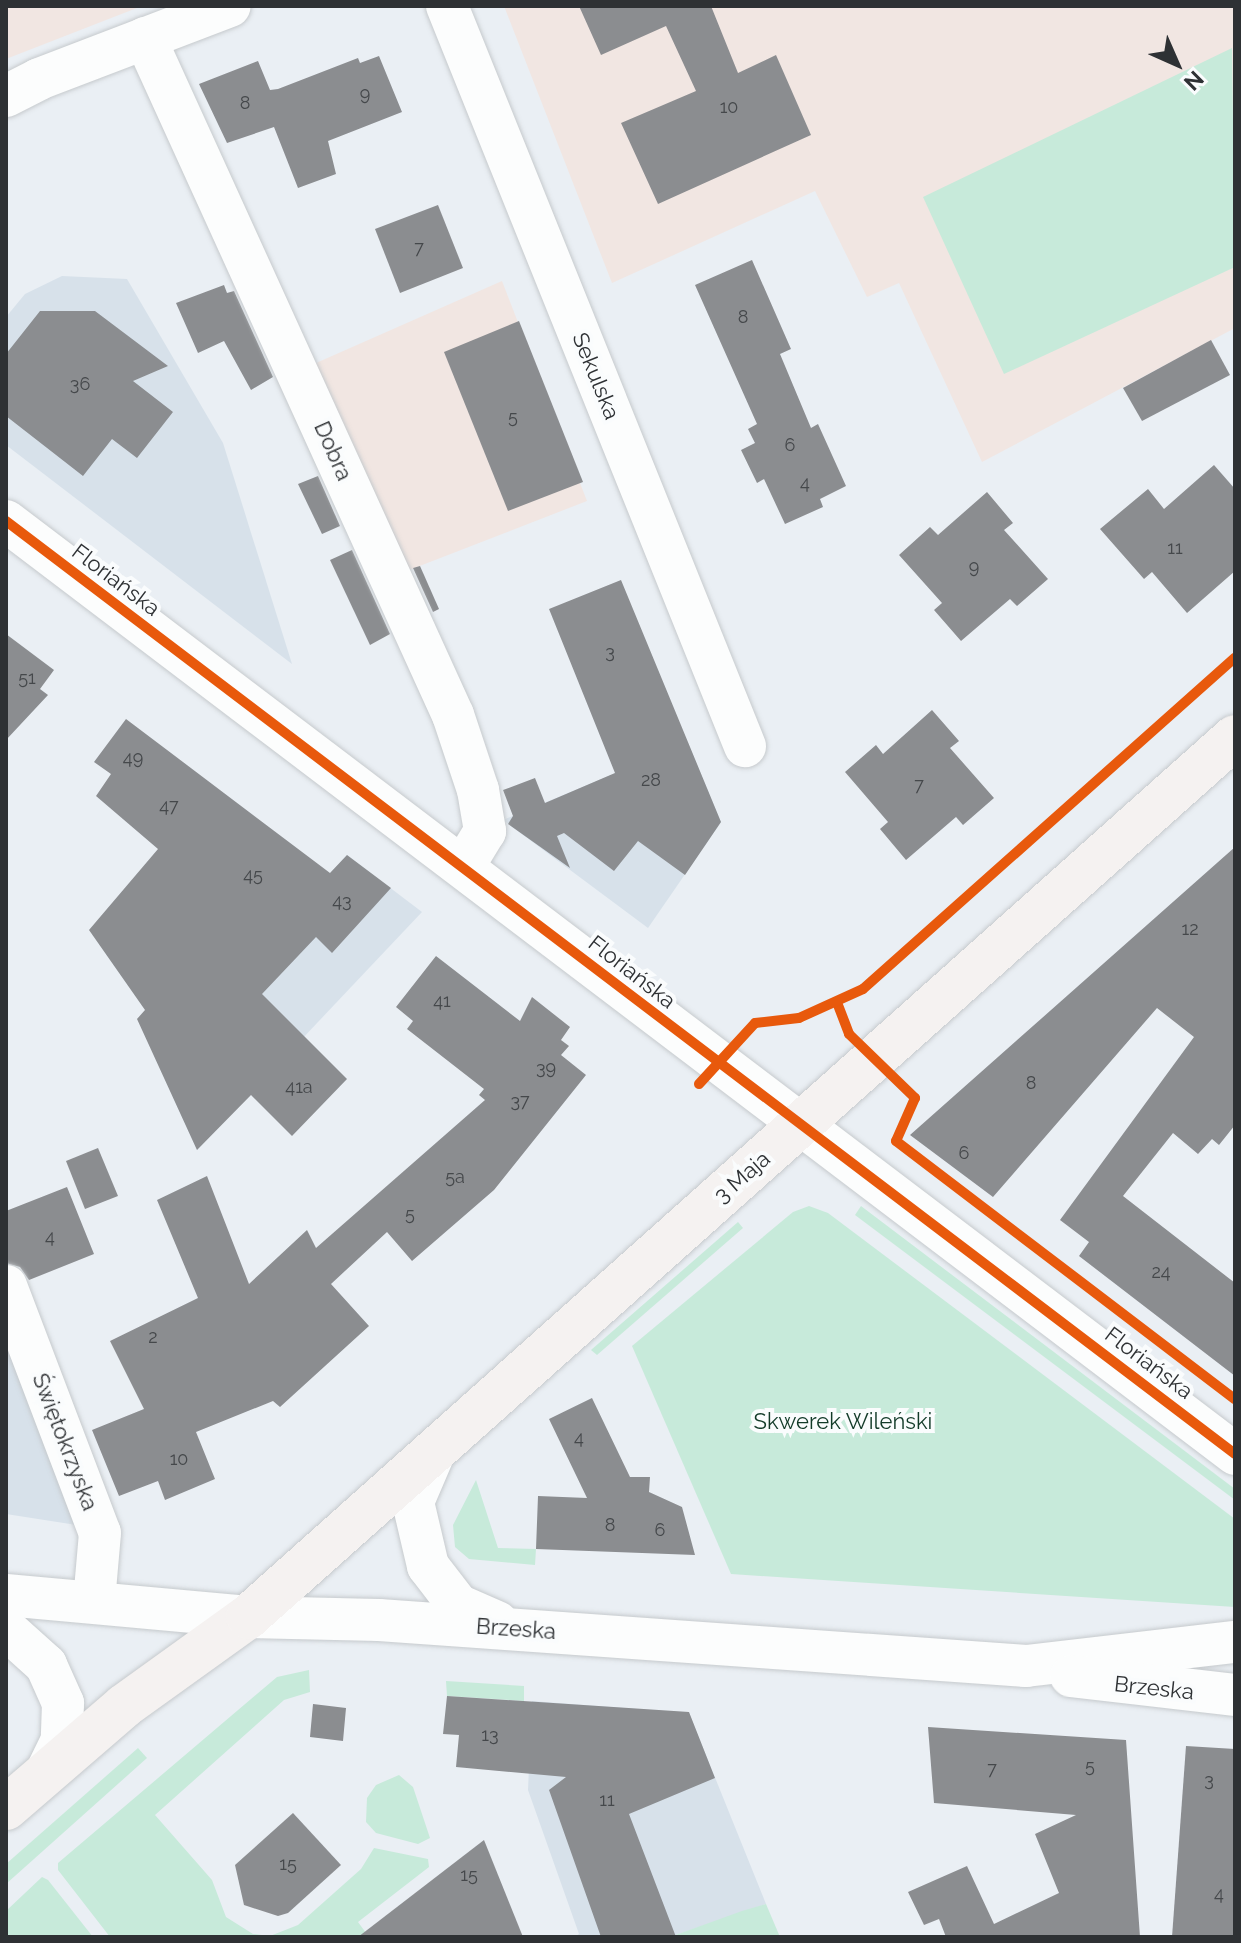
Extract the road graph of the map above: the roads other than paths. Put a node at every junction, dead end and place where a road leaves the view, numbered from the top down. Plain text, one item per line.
1 (230, 6) edge
2 (447, 6) edge
3 (145, 38) junction
4 (6, 96) edge
5 (6, 521) edge
6 (1235, 737) edge
7 (745, 746) dead end
8 (463, 867) junction
9 (801, 1126) junction
10 (6, 1286) edge
11 (434, 1453) junction
12 (1235, 1454) edge
13 (6, 1595) edge
14 (94, 1601) junction
15 (248, 1617) junction
16 (6, 1629) edge
17 (525, 1630) junction
18 (1235, 1642) edge
19 (1026, 1666) junction
20 (1235, 1695) edge
21 (48, 1769) junction
22 (6, 1808) edge

1 - 3 street
2 - 7 street, Sekulska
3 - 4 street
3 - 8 street, Dobra
5 - 8 street, Floriańska
6 - 9 main road, 3 Maja
8 - 9 street, Floriańska
9 - 11 main road, 3 Maja
9 - 12 street, Floriańska
10 - 14 street, Świętokrzyska
11 - 15 main road, 3 Maja
11 - 17 street
13 - 14 street, Brzeska
14 - 15 street, Brzeska
15 - 17 street, Brzeska
15 - 21 main road, 3 Maja
16 - 21 street
17 - 19 street, Brzeska
18 - 19 street, Brzeska
19 - 20 street, Brzeska
21 - 22 main road, 3 Maja

